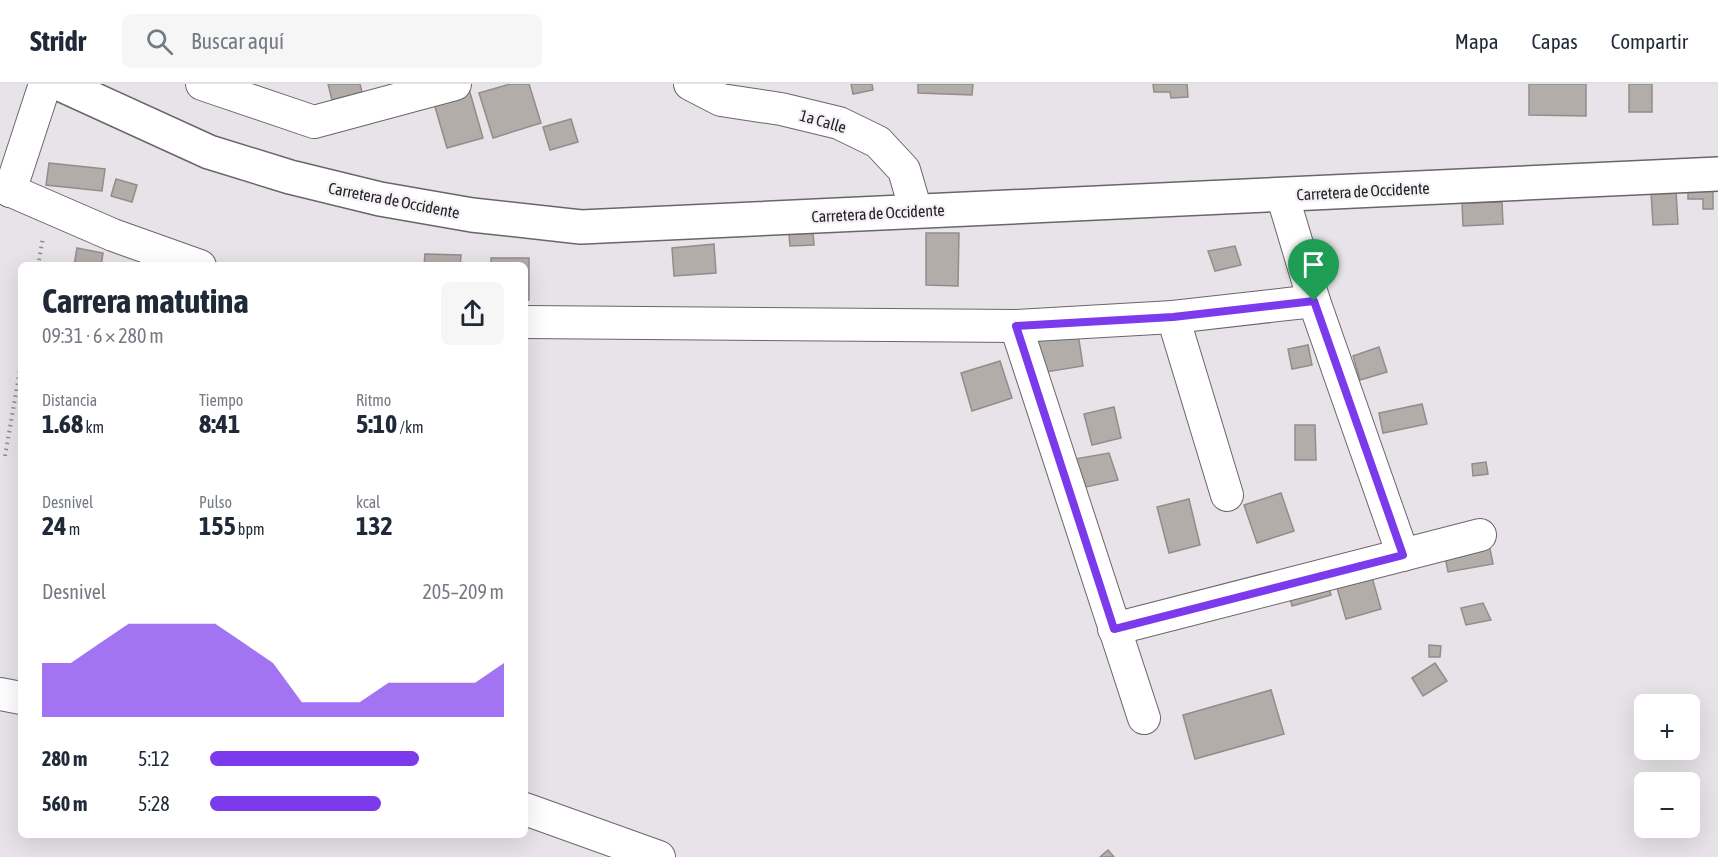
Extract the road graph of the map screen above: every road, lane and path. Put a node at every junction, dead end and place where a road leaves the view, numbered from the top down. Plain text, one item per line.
1 (45, 84) edge
2 (60, 84) edge
3 (202, 84) edge
4 (455, 84) edge
5 (690, 84) edge
6 (1718, 174) edge
7 (5, 188) edge
8 (1282, 194) junction
9 (916, 211) junction
10 (189, 262) edge
11 (1314, 301) junction
12 (1173, 317) junction
13 (528, 322) edge
14 (1016, 326) junction
15 (18, 381) edge
16 (5, 456) dead end
17 (1227, 495) dead end
18 (1480, 535) dead end
19 (1403, 555) junction
20 (1114, 629) junction
21 (0, 694) edge
22 (18, 697) edge
23 (1144, 718) dead end
24 (528, 810) edge
25 (659, 857) edge

1 - 7 street
2 - 9 main road, Carretera de Occidente
3 - 4 street
5 - 9 street, 1a Calle
6 - 8 main road, Carretera de Occidente
7 - 10 street
8 - 9 main road, Carretera de Occidente
8 - 11 street
11 - 12 street
11 - 19 street
12 - 14 street
12 - 17 street
13 - 14 street
14 - 20 street
15 - 16 path
18 - 19 street
19 - 20 street
20 - 23 street
21 - 22 street
24 - 25 street

